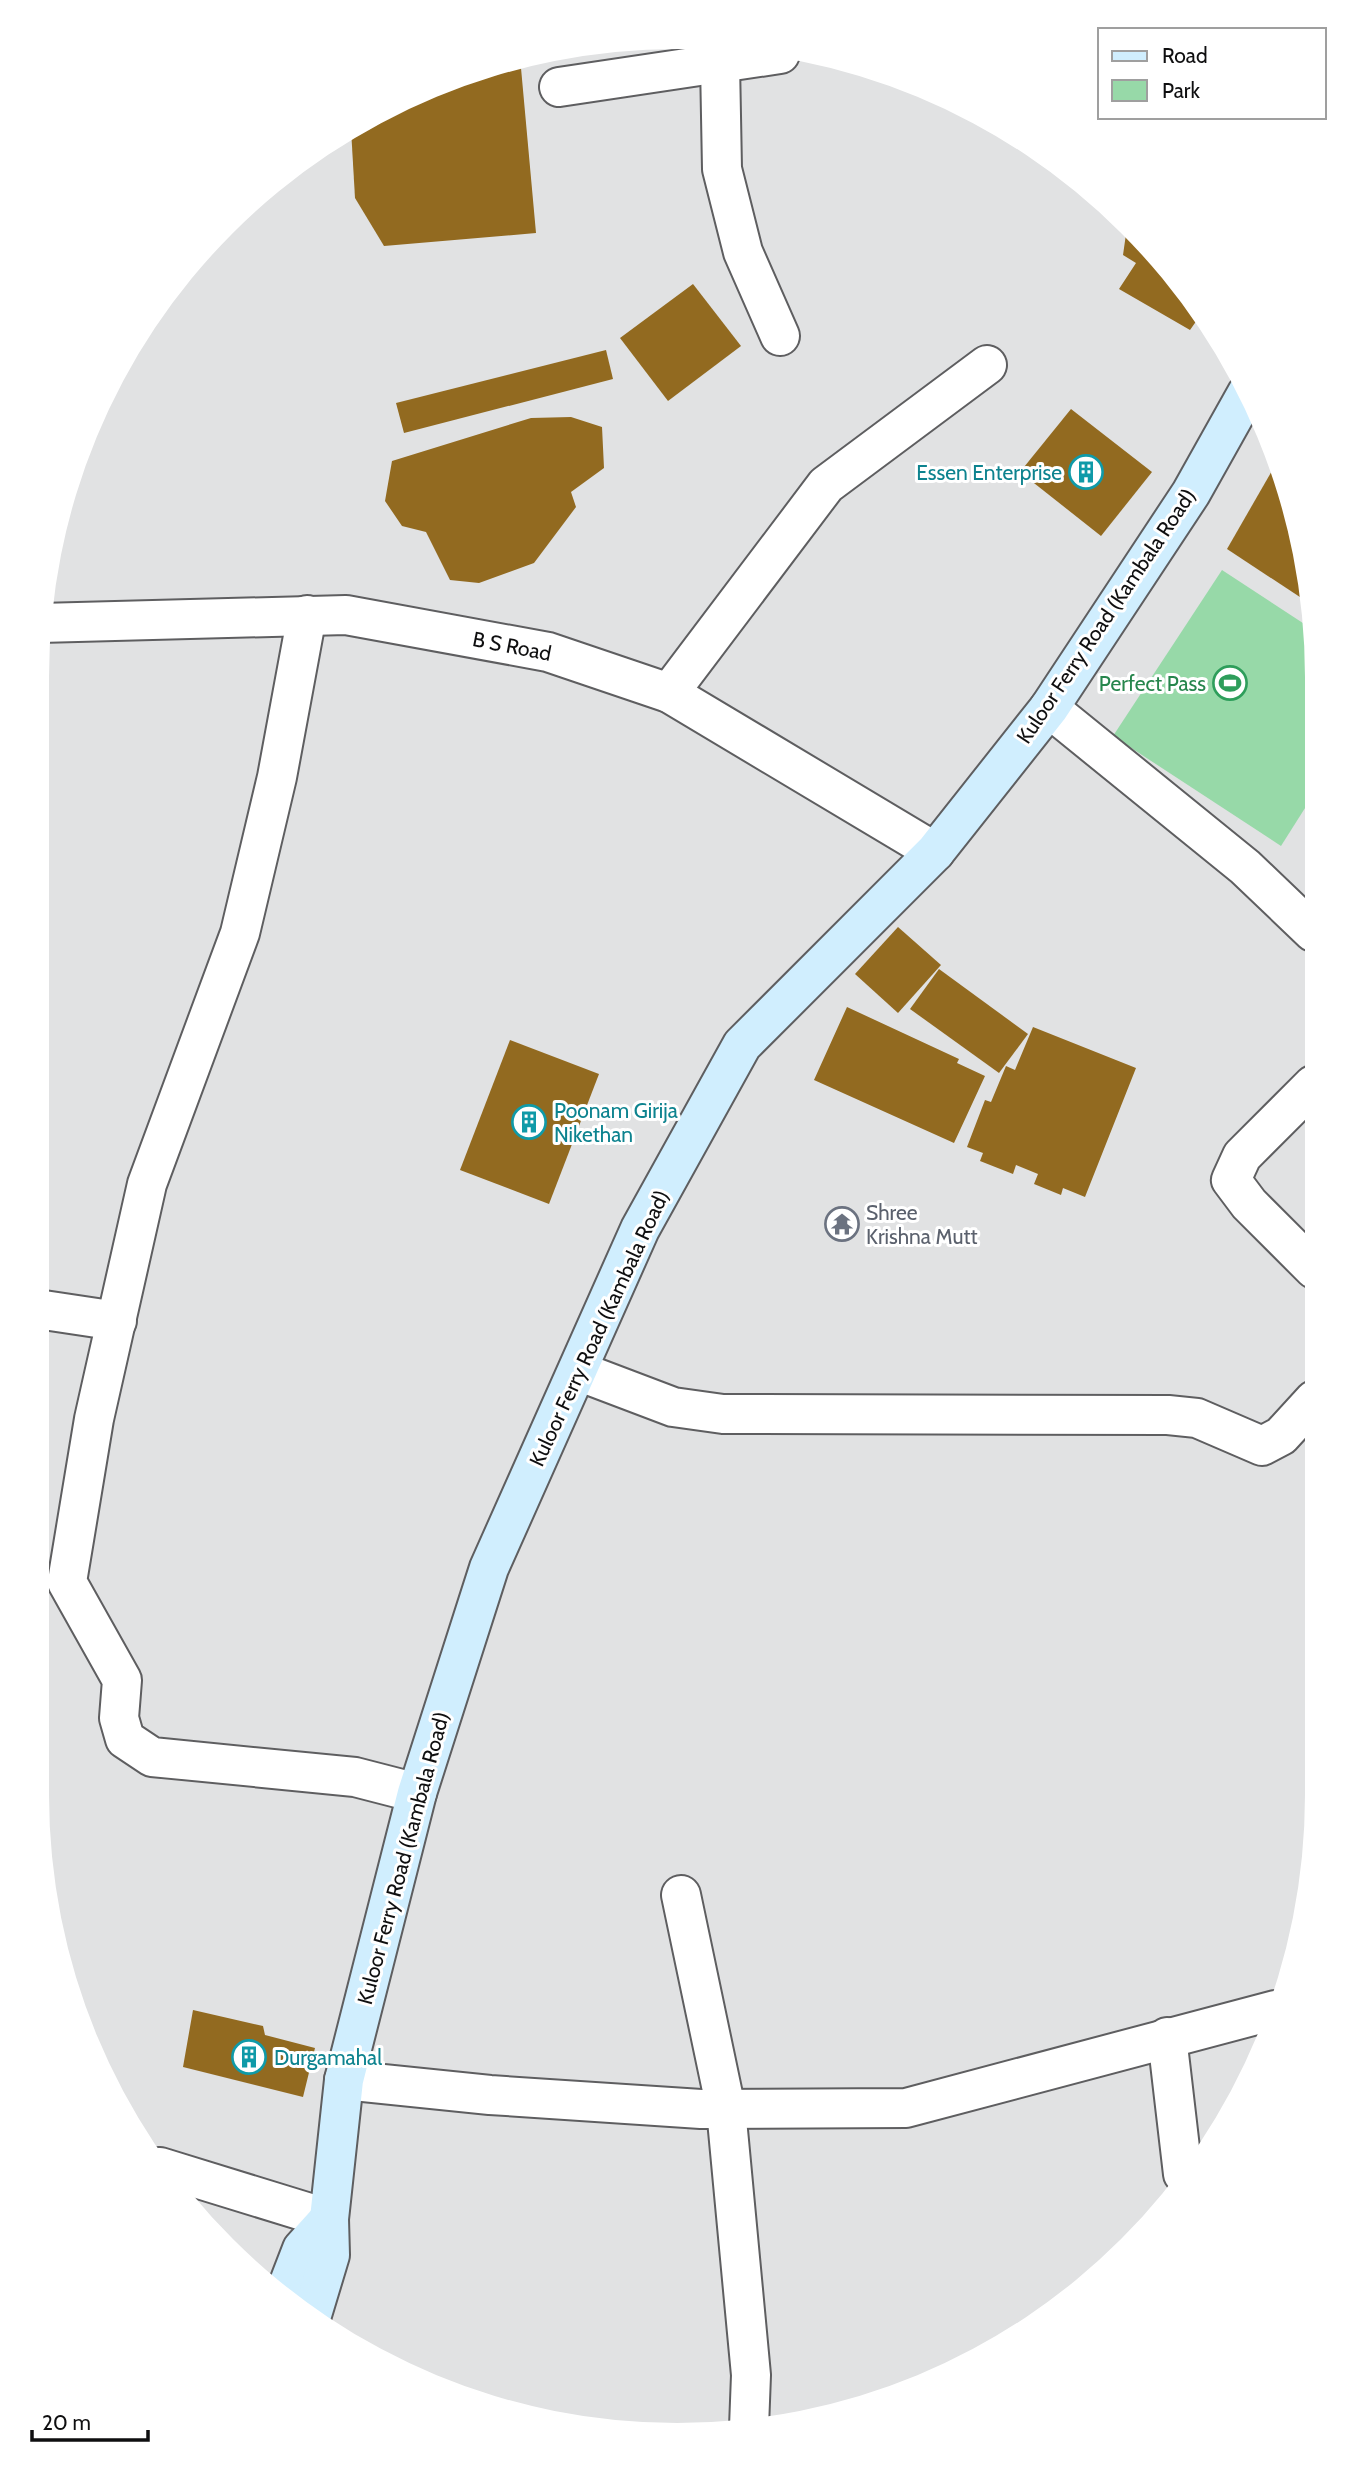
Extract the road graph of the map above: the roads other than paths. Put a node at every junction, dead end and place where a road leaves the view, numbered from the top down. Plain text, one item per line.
1 (769, 56) edge
2 (720, 63) junction
3 (559, 87) dead end
4 (780, 336) dead end
5 (987, 365) dead end
6 (1242, 403) edge
7 (307, 615) junction
8 (51, 623) edge
9 (668, 693) junction
10 (1049, 708) junction
11 (935, 852) junction
12 (1305, 924) edge
13 (1305, 1093) edge
14 (1305, 1260) edge
15 (49, 1311) edge
16 (117, 1321) junction
17 (578, 1371) junction
18 (1305, 1410) edge
19 (417, 1793) junction
20 (681, 1895) dead end
21 (1266, 2012) edge
22 (1167, 2037) junction
23 (344, 2080) junction
24 (726, 2109) junction
25 (1182, 2167) edge
26 (175, 2172) edge
27 (329, 2219) junction
28 (287, 2287) edge
29 (314, 2307) edge
30 (749, 2419) edge

1 - 2 street
2 - 3 street
2 - 4 street
5 - 9 street
6 - 10 main road, Kuloor Ferry Road (Kambala Road)
7 - 8 street, B S Road
7 - 9 street, B S Road
7 - 16 street
9 - 11 street, B S Road
10 - 11 main road, Kuloor Ferry Road (Kambala Road)
10 - 12 street
11 - 17 main road, Kuloor Ferry Road (Kambala Road)
13 - 14 street
15 - 16 street
16 - 19 street
17 - 18 street
17 - 19 main road, Kuloor Ferry Road (Kambala Road)
19 - 23 main road, Kuloor Ferry Road (Kambala Road)
20 - 24 street
21 - 22 street
22 - 24 street
22 - 25 street
23 - 24 street
23 - 27 main road, Kuloor Ferry Road (Kambala Road)
24 - 30 street
26 - 27 street
27 - 28 main road
27 - 29 main road, Kuloor Ferry Road (Kambala Road)

